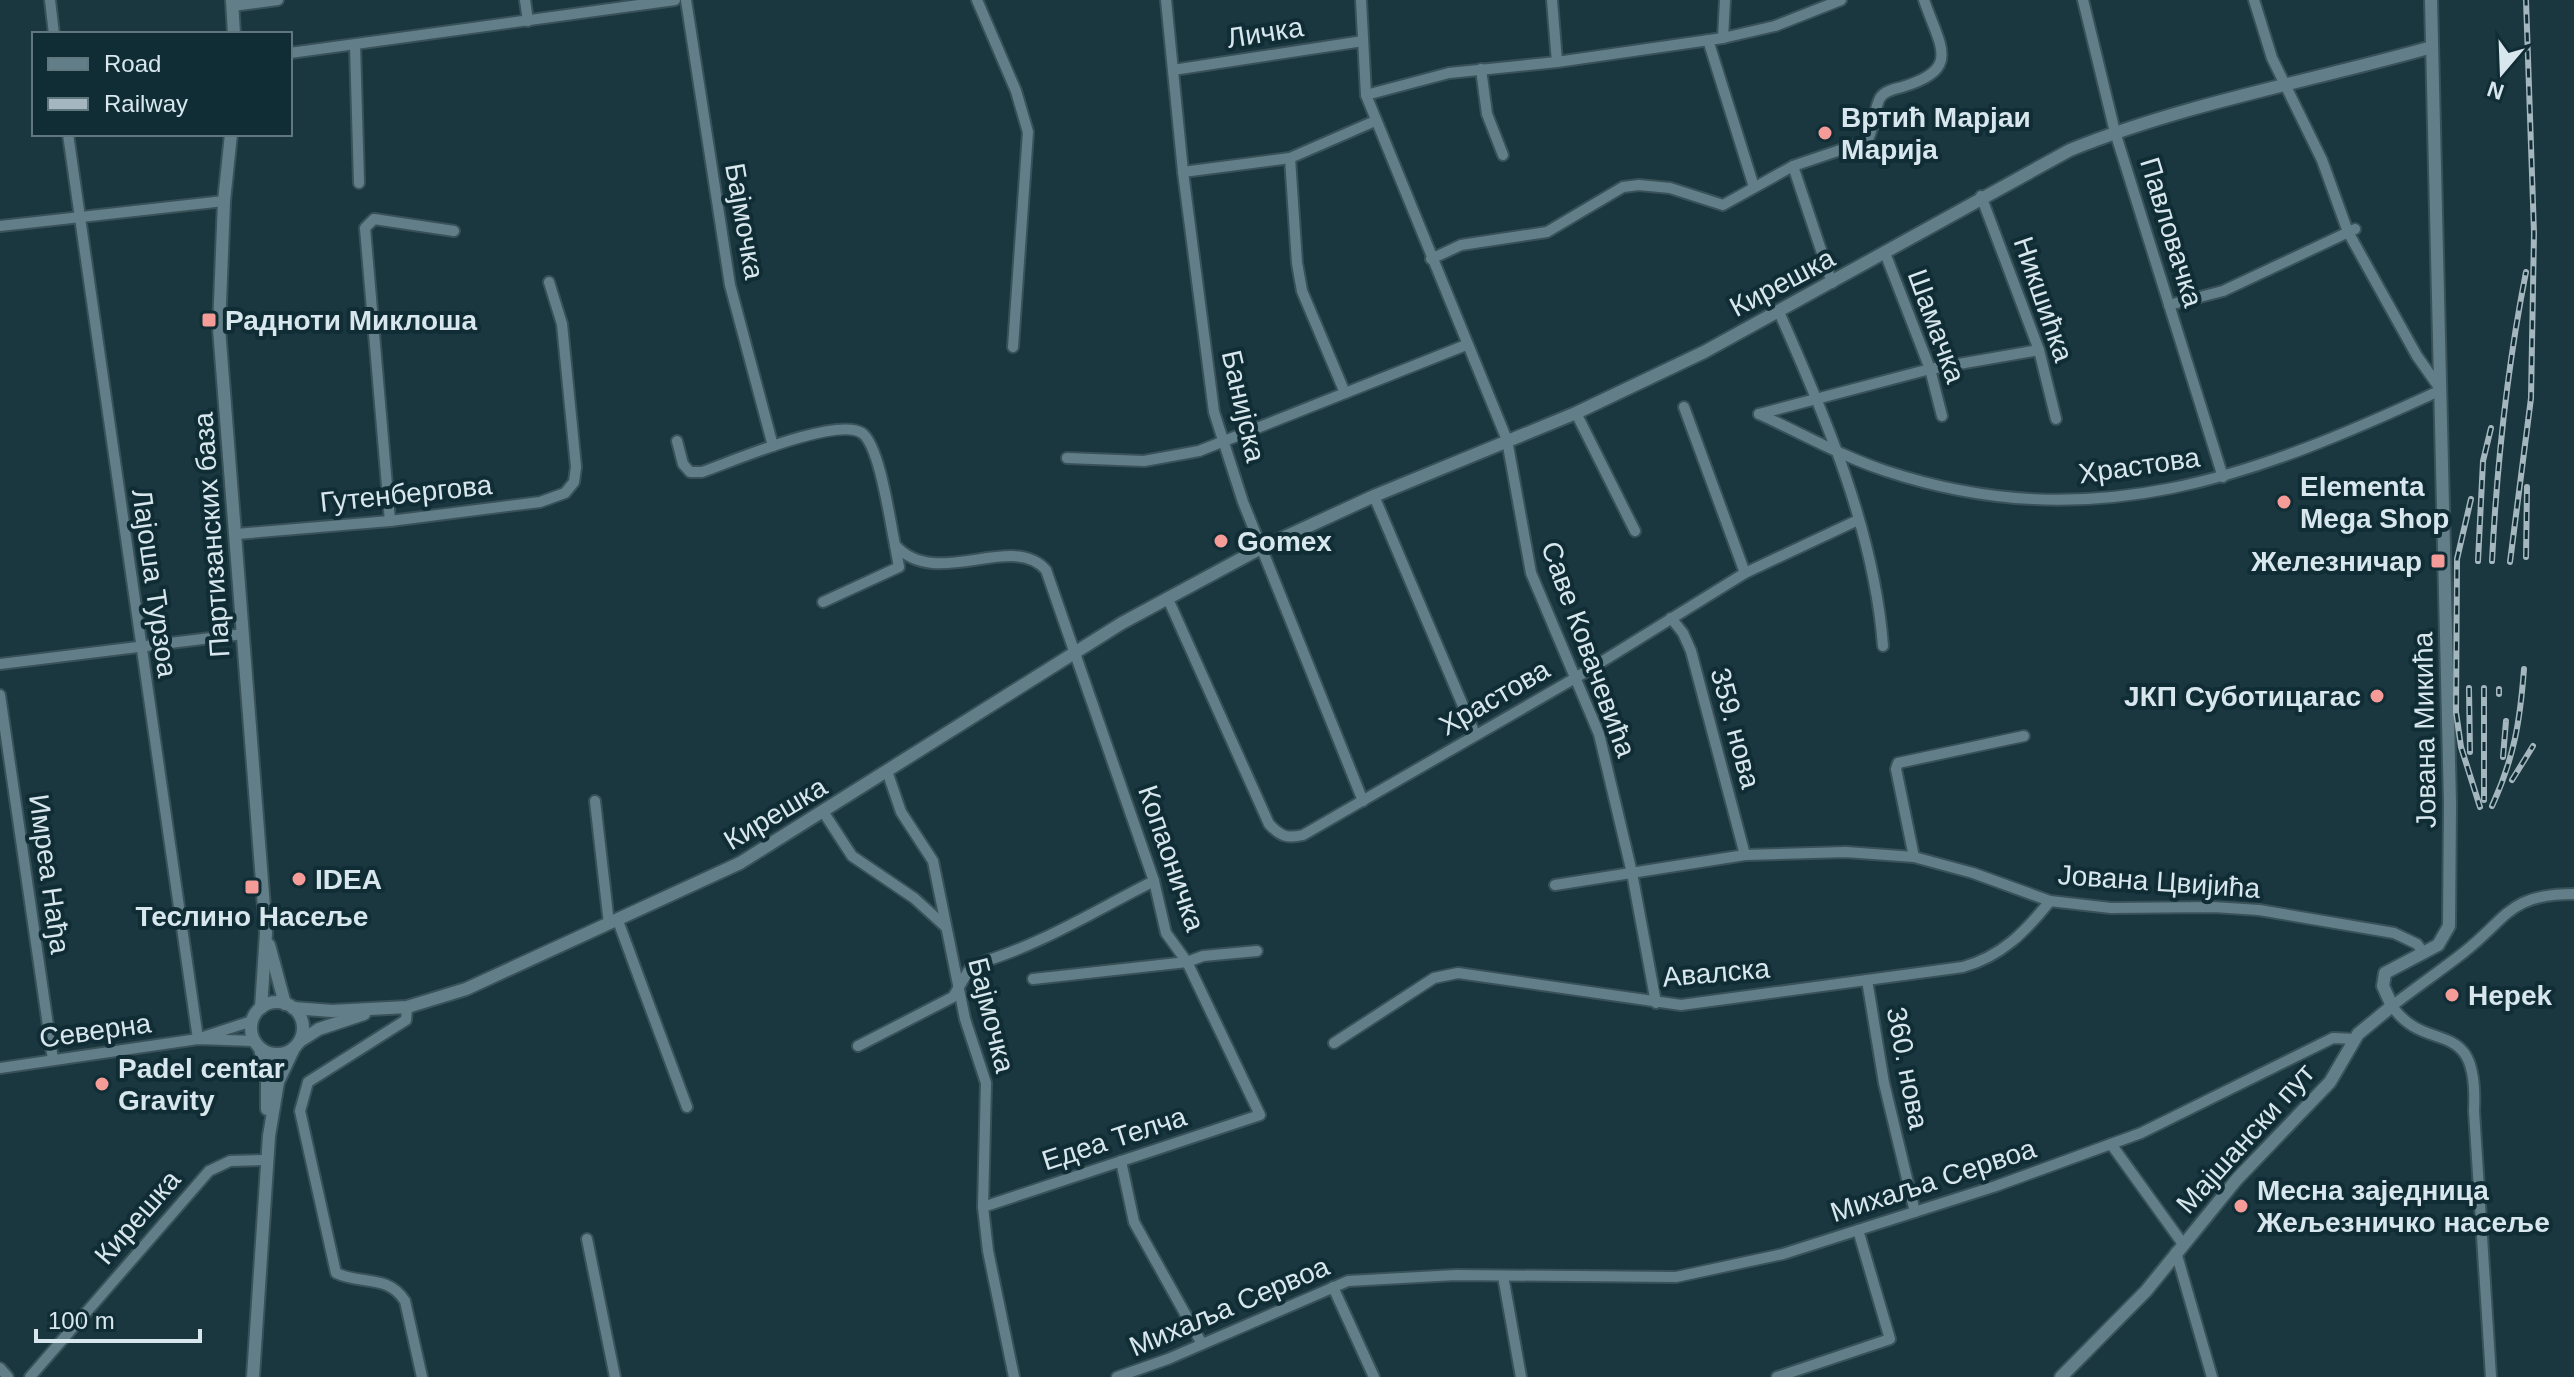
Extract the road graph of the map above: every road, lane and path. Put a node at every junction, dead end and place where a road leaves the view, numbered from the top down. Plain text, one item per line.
1 (50, 0) edge
2 (278, 0) edge
3 (525, 0) edge
4 (675, 0) edge
5 (686, 0) edge
6 (977, 0) edge
7 (1166, 0) edge
8 (1361, 0) edge
9 (1552, 0) edge
10 (1725, 0) edge
11 (1841, 0) edge
12 (1924, 0) edge
13 (2083, 0) edge
14 (2254, 0) edge
15 (2431, 0) edge
16 (232, 3) edge
17 (620, 4) edge
18 (528, 21) junction
19 (54, 32) edge
20 (234, 32) edge
21 (1723, 38) junction
22 (1708, 40) junction
23 (1363, 41) junction
24 (355, 45) junction
25 (2432, 47) junction
26 (292, 53) edge
27 (1557, 62) junction
28 (1481, 69) junction
29 (1173, 70) junction
30 (2287, 86) junction
31 (1366, 95) junction
32 (1375, 121) junction
33 (2115, 132) junction
34 (68, 136) edge
35 (231, 136) edge
36 (1503, 155) dead end
37 (1290, 158) junction
38 (1793, 166) junction
39 (1183, 172) junction
40 (359, 183) dead end
41 (1754, 187) junction
42 (1981, 196) junction
43 (224, 201) junction
44 (78, 216) junction
45 (0, 226) edge
46 (454, 231) dead end
47 (2352, 231) junction
48 (1885, 253) junction
49 (1431, 259) junction
50 (549, 282) dead end
51 (1832, 283) junction
52 (2169, 305) junction
53 (1779, 312) junction
54 (1466, 345) junction
55 (1013, 347) dead end
56 (2039, 350) junction
57 (1930, 369) junction
58 (2441, 390) junction
59 (1345, 393) junction
60 (1816, 396) junction
61 (1684, 407) dead end
62 (1576, 413) junction
63 (1942, 416) dead end
64 (2056, 419) dead end
65 (1223, 440) junction
66 (1507, 440) junction
67 (677, 441) dead end
68 (773, 446) junction
69 (1834, 449) junction
70 (1067, 458) dead end
71 (2223, 477) junction
72 (1374, 496) junction
73 (1858, 520) junction
74 (390, 521) junction
75 (1635, 531) dead end
76 (237, 534) junction
77 (895, 545) junction
78 (1261, 548) junction
79 (915, 561) junction
80 (899, 567) junction
81 (1745, 573) junction
82 (1168, 599) junction
83 (823, 602) dead end
84 (1671, 618) junction
85 (243, 634) junction
86 (140, 645) junction
87 (1883, 646) dead end
88 (1075, 652) junction
89 (0, 664) edge
90 (1577, 677) junction
91 (0, 695) edge
92 (1475, 734) junction
93 (2024, 736) dead end
94 (887, 771) junction
95 (595, 801) dead end
96 (1363, 801) junction
97 (824, 813) junction
98 (1745, 855) junction
99 (1914, 857) junction
100 (1632, 873) junction
101 (1154, 881) junction
102 (1555, 885) dead end
103 (2574, 894) edge
104 (2050, 901) junction
105 (613, 922) junction
106 (947, 928) junction
107 (266, 933) junction
108 (1257, 951) dead end
109 (2424, 953) junction
110 (1187, 962) junction
111 (1033, 979) dead end
112 (1867, 980) junction
113 (959, 989) junction
114 (1656, 1003) junction
115 (289, 1006) junction
116 (2392, 1006) junction
117 (407, 1007) junction
118 (261, 1008) junction
119 (378, 1009) junction
120 (252, 1021) junction
121 (198, 1039) junction
122 (2355, 1039) junction
123 (1334, 1043) dead end
124 (257, 1044) junction
125 (296, 1045) junction
126 (858, 1046) dead end
127 (53, 1060) junction
128 (0, 1068) edge
129 (687, 1107) dead end
130 (1260, 1115) joint
131 (269, 1136) junction
132 (2111, 1144) junction
133 (267, 1160) junction
134 (1121, 1161) junction
135 (983, 1207) junction
136 (1915, 1212) junction
137 (1858, 1230) junction
138 (587, 1239) dead end
139 (2180, 1248) junction
140 (1503, 1276) junction
141 (1333, 1287) junction
142 (1202, 1344) junction
143 (0, 1368) edge
144 (8, 1377) edge
145 (30, 1377) edge
146 (253, 1377) edge
147 (422, 1377) edge
148 (615, 1377) edge
149 (1014, 1377) edge
150 (1117, 1377) edge
151 (1374, 1377) edge
152 (1521, 1377) edge
153 (1777, 1377) edge
154 (2061, 1377) edge
155 (2212, 1377) edge
156 (2491, 1377) edge

1 - 19 street
2 - 16 street
3 - 18 street
4 - 17 street
5 - 68 street, Бајмочка
6 - 55 street
7 - 29 street, Банијска
8 - 23 street, Саве Ковачевића
9 - 27 street
10 - 21 street
11 - 21 street
12 - 38 street
13 - 33 street, Павловачка
14 - 30 street
15 - 25 street, Јована Микића
16 - 20 street
17 - 18 street
18 - 24 street
21 - 22 street
22 - 27 street
22 - 41 street
23 - 29 street, Личка
23 - 31 street, Саве Ковачевића
24 - 26 street
24 - 40 street
25 - 30 street, Кирешка
25 - 58 street, Јована Микића
27 - 28 street
28 - 31 street
28 - 36 street
29 - 39 street, Банијска
30 - 33 street, Кирешка
30 - 47 street
31 - 32 street, Саве Ковачевића
32 - 37 street
32 - 49 street, Саве Ковачевића
33 - 42 street, Кирешка
33 - 52 street, Павловачка
34 - 44 street, Лајоша Турзоа
35 - 43 street, Партизанских база
37 - 39 street
37 - 59 street
38 - 41 street
38 - 51 street
39 - 65 street, Банијска
41 - 49 street
42 - 48 street, Кирешка
42 - 56 street, Никшићка
43 - 44 street
43 - 76 street, Партизанских база
44 - 45 street
44 - 86 street, Лајоша Турзоа
46 - 74 street
47 - 52 street
47 - 58 street
48 - 51 street, Кирешка
48 - 57 street, Шамачка
49 - 54 street, Саве Ковачевића
50 - 74 street, Гутенбергова
51 - 53 street, Кирешка
52 - 71 street, Павловачка
53 - 60 street
53 - 62 street, Кирешка
54 - 59 street
54 - 66 street, Саве Ковачевића
56 - 57 street
56 - 64 street, Никшићка
57 - 60 street
57 - 63 street, Шамачка
58 - 71 street, Храстова
58 - 109 street, Јована Микића
59 - 65 street
60 - 69 street
60 - 69 street, Храстова
61 - 81 street
62 - 66 street, Кирешка
62 - 75 street
65 - 70 street
65 - 78 street, Банијска
66 - 72 street, Кирешка
66 - 90 street, Саве Ковачевића
67 - 68 street
68 - 77 street
69 - 71 street, Храстова
69 - 73 street
72 - 78 street, Кирешка
72 - 92 street
73 - 81 street, Храстова
73 - 87 street
74 - 76 street, Гутенбергова
76 - 85 street, Партизанских база
77 - 79 street
77 - 80 street
78 - 82 street, Кирешка
78 - 96 street, Банијска
79 - 80 street
79 - 88 street
80 - 83 street
81 - 84 street, Храстова
82 - 88 street, Кирешка
82 - 96 street
84 - 90 street, Храстова
84 - 98 street, 359. нова
85 - 86 street
85 - 107 street, Партизанских база
86 - 89 street
86 - 121 street, Лајоша Турзоа
88 - 94 street, Кирешка
88 - 101 street, Копаоничка
90 - 92 street, Храстова
90 - 100 street, Саве Ковачевића
91 - 127 street, Имреа Нађа
92 - 96 street, Храстова
93 - 99 street
94 - 97 street, Кирешка
94 - 106 street
95 - 105 street
97 - 105 street, Кирешка
97 - 106 street, Бајмочка
98 - 99 street, Јована Цвијића
98 - 100 street, Јована Цвијића
99 - 104 street, Јована Цвијића
100 - 102 street, Јована Цвијића
100 - 114 street, Саве Ковачевића
101 - 110 street, Копаоничка
101 - 113 street
103 - 116 street, Мајшански пут
104 - 109 street, Јована Цвијића
104 - 112 street, Авалска
105 - 117 street, Кирешка
105 - 129 street
106 - 113 street, Бајмочка
107 - 115 street, Партизанских база
107 - 118 street, Партизанских база
108 - 110 street
109 - 116 street, Јована Микића
110 - 111 street
110 - 130 street, Копаоничка
112 - 114 street, Авалска
112 - 136 street, 360. нова
113 - 126 street
113 - 135 street, Бајмочка
114 - 123 street, Авалска
115 - 118 street
115 - 119 street, Кирешка
115 - 125 street
116 - 122 street, Мајшански пут
116 - 156 street
117 - 119 street, Кирешка
117 - 147 street
118 - 120 street
119 - 125 street, Кирешка
120 - 121 street, Северна
120 - 124 street
121 - 124 street, Северна
121 - 127 street, Северна
122 - 132 street, Михаља Сервоа
122 - 139 street, Мајшански пут
124 - 125 street
124 - 131 street
125 - 131 street
127 - 128 street, Северна
130 - 134 street, Едеа Телча
131 - 133 street
132 - 136 street, Михаља Сервоа
132 - 139 street
133 - 145 street, Кирешка
133 - 146 street
134 - 135 street, Едеа Телча
134 - 142 street
135 - 149 street, Бајмочка
136 - 137 street, Михаља Сервоа
137 - 140 street, Михаља Сервоа
137 - 153 street
138 - 148 street
139 - 154 street, Мајшански пут
139 - 155 street
140 - 141 street, Михаља Сервоа
140 - 152 street
141 - 142 street, Михаља Сервоа
141 - 151 street
142 - 150 street, Михаља Сервоа
143 - 144 street

